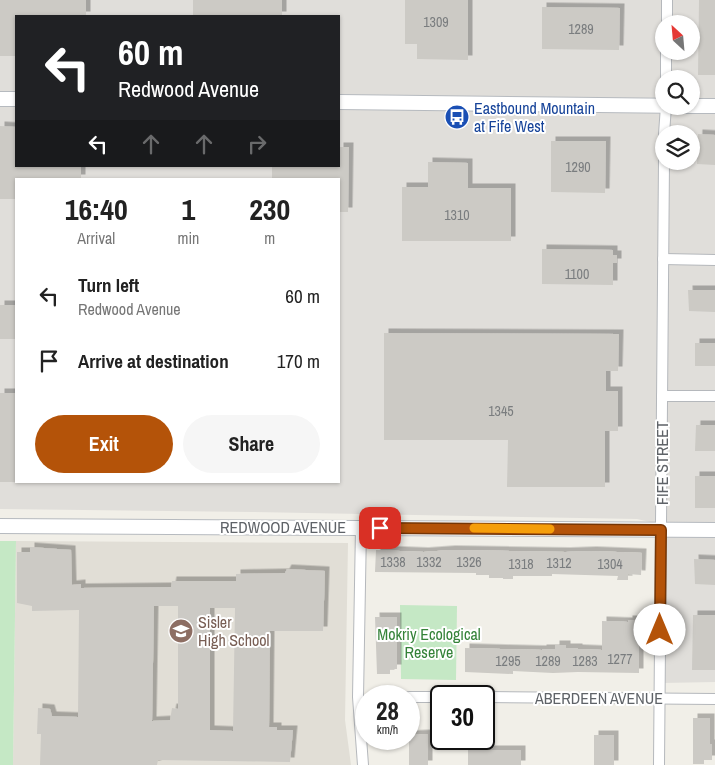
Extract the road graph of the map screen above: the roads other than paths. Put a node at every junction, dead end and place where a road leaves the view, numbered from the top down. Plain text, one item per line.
1 (667, 0) edge
2 (667, 15) edge
3 (0, 99) edge
4 (15, 100) edge
5 (340, 102) edge
6 (655, 106) edge
7 (700, 106) edge
8 (715, 106) edge
9 (664, 170) edge
10 (663, 259) junction
11 (715, 260) edge
12 (662, 396) junction
13 (715, 396) edge
14 (0, 526) edge
15 (361, 528) junction
16 (661, 530) junction
17 (715, 530) edge
18 (362, 685) edge
19 (495, 697) edge
20 (660, 698) junction
21 (715, 699) edge
22 (363, 750) edge
23 (363, 765) edge
24 (660, 765) edge

1 - 2 street
3 - 4 street
5 - 6 street
7 - 8 street
9 - 10 street, FIFE STREET
10 - 11 street
10 - 12 street, FIFE STREET
12 - 13 street
12 - 16 street, FIFE STREET
14 - 15 street, REDWOOD AVENUE
15 - 16 street, REDWOOD AVENUE
15 - 18 street
16 - 17 street, REDWOOD AVENUE
16 - 20 street, FIFE STREET
19 - 20 street, ABERDEEN AVENUE
20 - 21 street, ABERDEEN AVENUE
20 - 24 street, FIFE STREET
22 - 23 street

